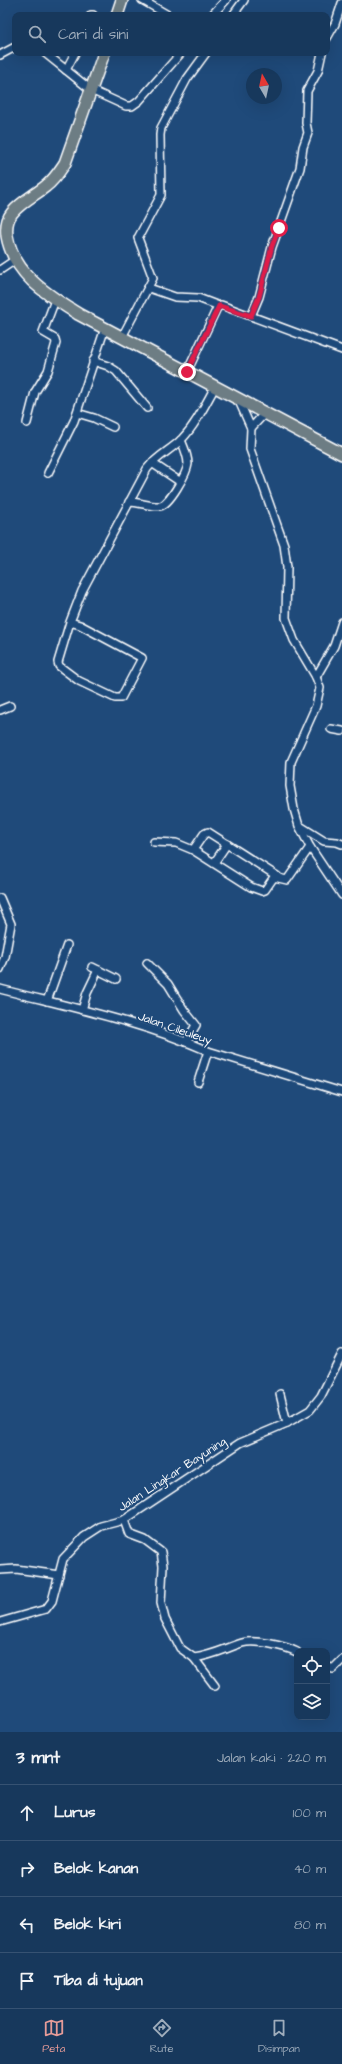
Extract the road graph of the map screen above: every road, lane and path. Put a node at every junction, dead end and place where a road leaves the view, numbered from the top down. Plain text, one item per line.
1 (122, 0) edge
2 (142, 0) edge
3 (226, 0) edge
4 (244, 0) edge
5 (342, 3) edge
6 (118, 12) edge
7 (163, 12) edge
8 (215, 12) edge
9 (235, 12) edge
10 (330, 33) edge
11 (12, 49) edge
12 (0, 55) edge
13 (49, 56) edge
14 (73, 56) edge
15 (103, 56) edge
16 (178, 56) edge
17 (204, 56) edge
18 (321, 56) edge
19 (66, 70) junction
20 (91, 90) junction
21 (3, 231) edge
22 (15, 260) junction
23 (0, 270) edge
24 (149, 288) junction
25 (56, 300) junction
26 (219, 306) junction
27 (251, 316) junction
28 (105, 328) junction
29 (122, 337) junction
30 (342, 350) edge
31 (93, 361) junction
32 (187, 372) junction
33 (215, 387) junction
34 (239, 401) junction
35 (147, 408) dead end
36 (77, 413) junction
37 (265, 414) junction
38 (27, 423) dead end
39 (113, 427) dead end
40 (251, 428) junction
41 (181, 440) junction
42 (342, 454) edge
43 (152, 463) junction
44 (48, 473) dead end
45 (179, 482) junction
46 (129, 502) junction
47 (70, 622) junction
48 (342, 622) edge
49 (316, 677) junction
50 (10, 706) dead end
51 (0, 709) edge
52 (332, 729) dead end
53 (342, 731) edge
54 (299, 826) junction
55 (154, 842) dead end
56 (226, 844) junction
57 (342, 844) edge
58 (310, 847) junction
59 (193, 850) junction
60 (214, 863) junction
61 (277, 876) junction
62 (342, 895) edge
63 (0, 898) edge
64 (0, 939) edge
65 (8, 940) junction
66 (67, 945) dead end
67 (146, 963) dead end
68 (0, 969) edge
69 (116, 979) dead end
70 (0, 989) edge
71 (47, 1001) junction
72 (82, 1010) junction
73 (186, 1042) junction
74 (208, 1051) junction
75 (198, 1082) dead end
76 (342, 1092) edge
77 (341, 1358) edge
78 (280, 1394) dead end
79 (290, 1421) junction
80 (124, 1520) junction
81 (0, 1570) edge
82 (59, 1575) junction
83 (0, 1622) edge
84 (294, 1650) edge
85 (194, 1658) junction
86 (342, 1660) edge
87 (330, 1667) edge
88 (215, 1686) dead end

1 - 6 highway
2 - 7 street
3 - 8 street
4 - 9 street
5 - 10 street
11 - 12 street
13 - 19 street
14 - 19 street
15 - 20 highway
16 - 20 street
17 - 24 street
18 - 27 street
19 - 20 street
20 - 21 highway
21 - 22 highway
22 - 23 street
22 - 25 highway
24 - 26 street
24 - 29 street
25 - 28 highway
25 - 38 street
26 - 27 street
26 - 32 street
27 - 30 street
28 - 29 highway
28 - 31 street
29 - 32 highway
31 - 35 street
31 - 36 street
32 - 33 highway
33 - 34 highway
33 - 41 street
34 - 37 highway
34 - 40 street
36 - 39 street
36 - 44 street
37 - 40 street
37 - 42 highway
40 - 49 street
41 - 43 street
41 - 45 street
43 - 45 street
43 - 46 street
45 - 46 street
46 - 47 street
47 - 47 street
48 - 49 street
49 - 54 street
50 - 51 street
52 - 53 street
54 - 57 street
54 - 58 street
55 - 59 street
56 - 59 street
56 - 60 street
56 - 61 street
58 - 61 street
58 - 62 street
59 - 60 street
60 - 61 street
63 - 65 street
64 - 65 street
65 - 68 street
66 - 71 street
67 - 73 street
69 - 72 street
70 - 71 street, Jalan Cileuleuy
71 - 72 street, Jalan Cileuleuy
72 - 73 street, Jalan Cileuleuy
73 - 74 street, Jalan Cileuleuy
74 - 75 street
74 - 76 street, Jalan Cileuleuy
77 - 79 street, Jalan Lingkar Bayuning
78 - 79 street
79 - 80 street, Jalan Lingkar Bayuning
80 - 82 street, Jalan Lingkar Bayuning
80 - 85 street
81 - 82 street
82 - 83 street, Jalan Lingkar Bayuning
84 - 85 street
85 - 88 street
86 - 87 street

